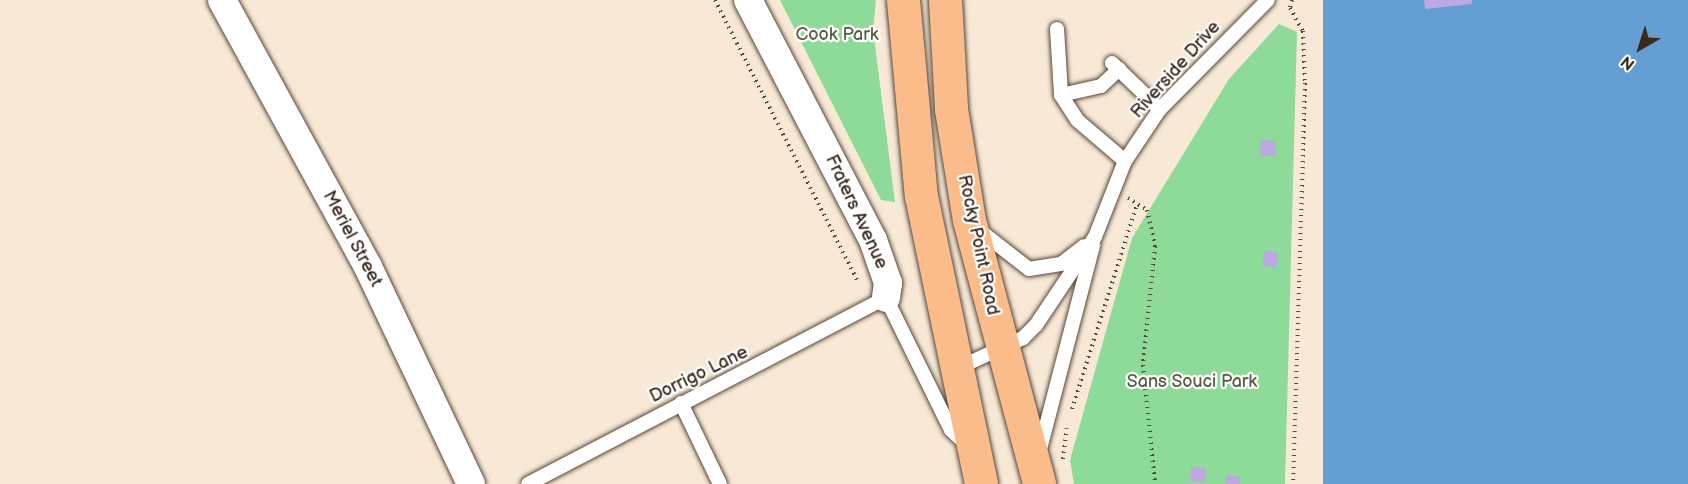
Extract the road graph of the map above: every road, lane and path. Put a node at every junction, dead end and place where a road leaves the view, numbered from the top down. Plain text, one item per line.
1 (222, 0) edge
2 (715, 0) edge
3 (748, 0) edge
4 (903, 0) edge
5 (945, 0) edge
6 (1268, 0) edge
7 (1292, 0) edge
8 (1057, 29) dead end
9 (1061, 95) junction
10 (1160, 109) junction
11 (1125, 161) junction
12 (1114, 189) junction
13 (1137, 204) junction
14 (969, 220) junction
15 (1095, 237) junction
16 (878, 302) junction
17 (1001, 348) junction
18 (958, 368) junction
19 (681, 403) junction
20 (978, 468) edge
21 (1045, 472) edge
22 (471, 484) edge
23 (528, 484) edge
24 (720, 484) edge
25 (1155, 484) edge
26 (1293, 484) edge

1 - 22 street, Meriel Street
2 - 16 path, Fraters Avenue
3 - 16 street, Fraters Avenue
4 - 18 main road
5 - 14 main road, Rocky Point Road
6 - 10 lane, Riverside Drive
7 - 26 path
8 - 9 lane
9 - 10 lane
9 - 11 lane
10 - 11 lane, Riverside Drive
11 - 12 lane, Riverside Drive
12 - 13 path
12 - 15 lane, Riverside Drive
13 - 21 path
13 - 25 path
14 - 15 lane
14 - 17 main road, Rocky Point Road
15 - 17 lane, Riverside Drive
15 - 21 lane, Riverside Drive
16 - 19 lane, Dorrigo Lane
16 - 20 lane, Fraters Avenue
17 - 18 lane, Riverside Drive
17 - 21 main road, Rocky Point Road
18 - 20 main road
19 - 23 lane, Dorrigo Lane
19 - 24 lane

